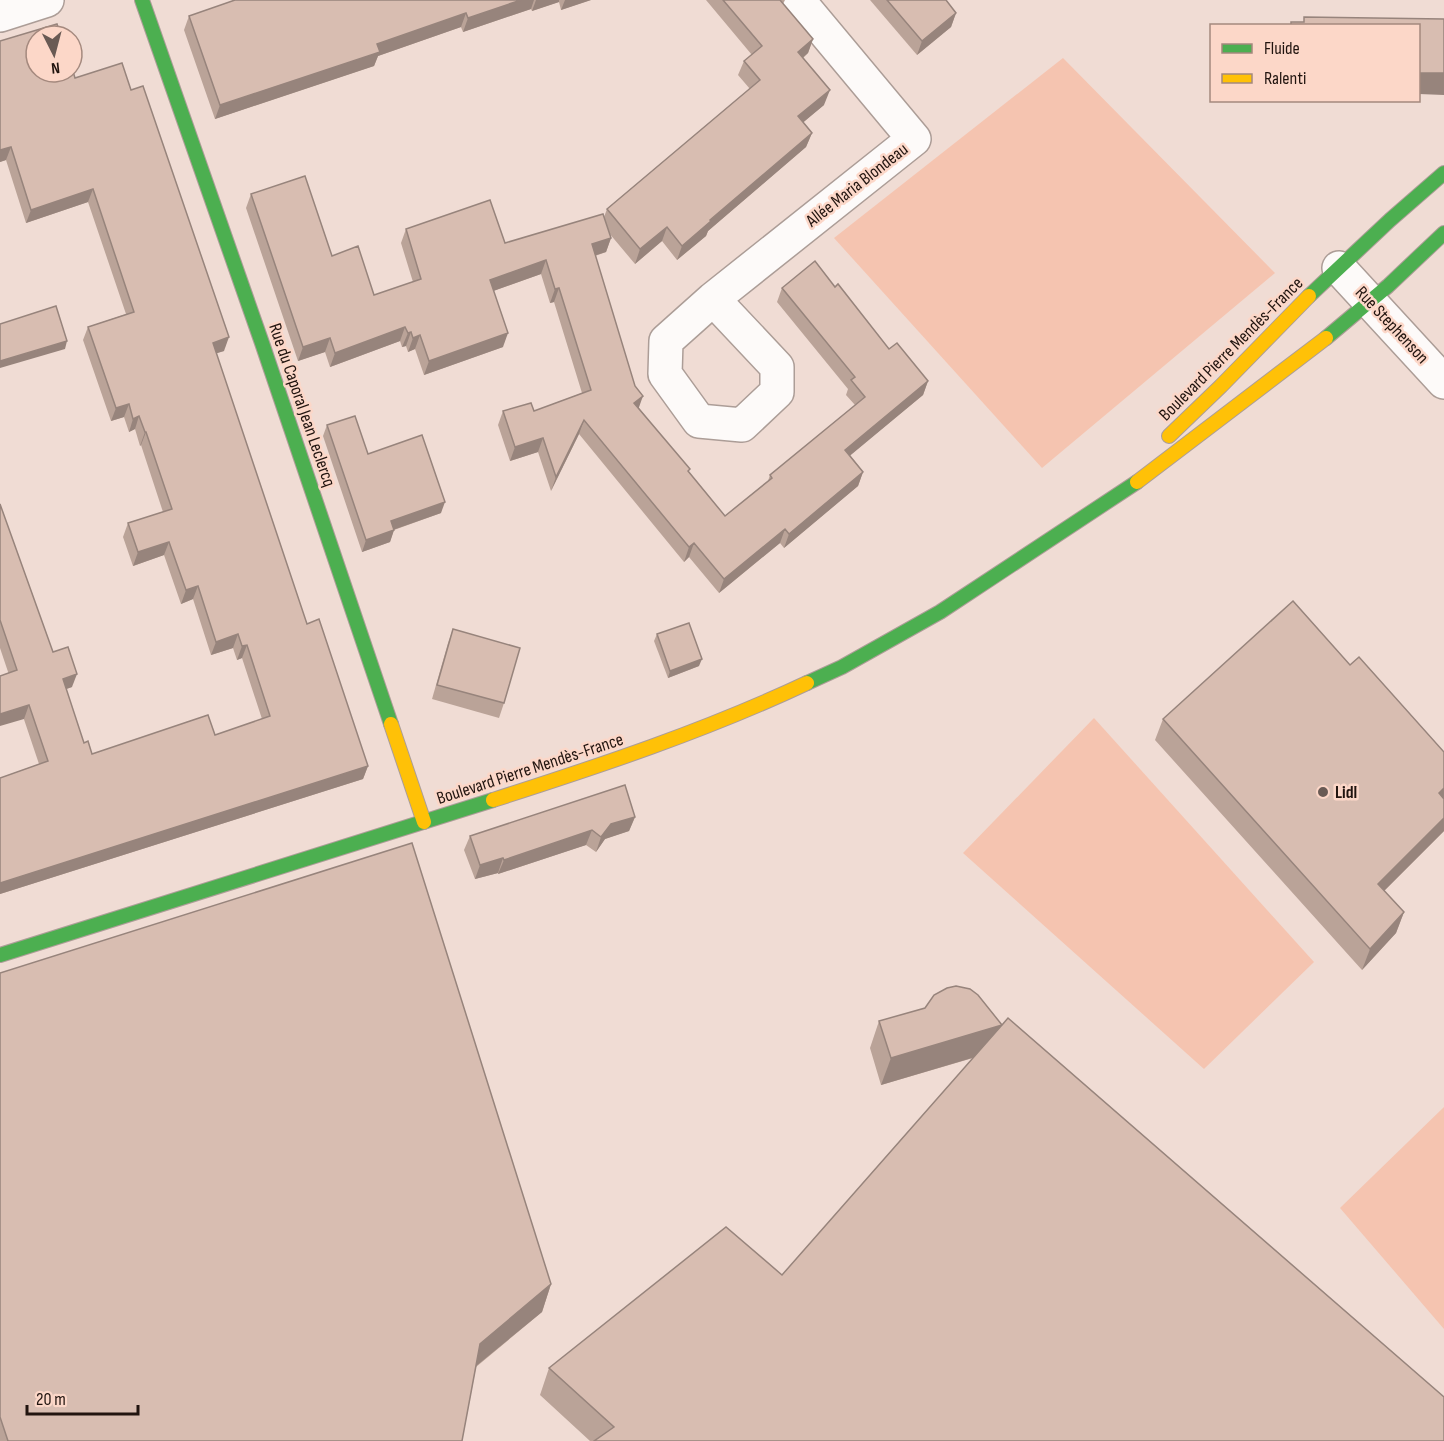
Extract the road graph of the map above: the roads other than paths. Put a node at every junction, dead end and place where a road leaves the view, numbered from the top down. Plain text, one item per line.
1 (47, 0) edge
2 (142, 0) edge
3 (798, 0) edge
4 (0, 15) edge
5 (1444, 173) edge
6 (1444, 233) edge
7 (1339, 268) junction
8 (713, 299) dead end
9 (1371, 301) junction
10 (1444, 382) edge
11 (1161, 444) dead end
12 (1135, 467) dead end
13 (1041, 546) junction
14 (424, 822) junction
15 (0, 955) edge

1 - 4 street
2 - 14 street, Rue du Caporal Jean Leclercq
3 - 8 street, Allée Maria Blondeau
5 - 7 street, Boulevard Pierre Mendès-France
6 - 9 street, Boulevard Pierre Mendès-France
7 - 9 street, Rue Stephenson
7 - 11 street, Boulevard Pierre Mendès-France
9 - 10 street, Rue Stephenson
9 - 13 street, Boulevard Pierre Mendès-France
12 - 13 street, Boulevard Pierre Mendès-France
13 - 14 street, Boulevard Pierre Mendès-France
14 - 15 street, Boulevard Pierre Mendès-France

